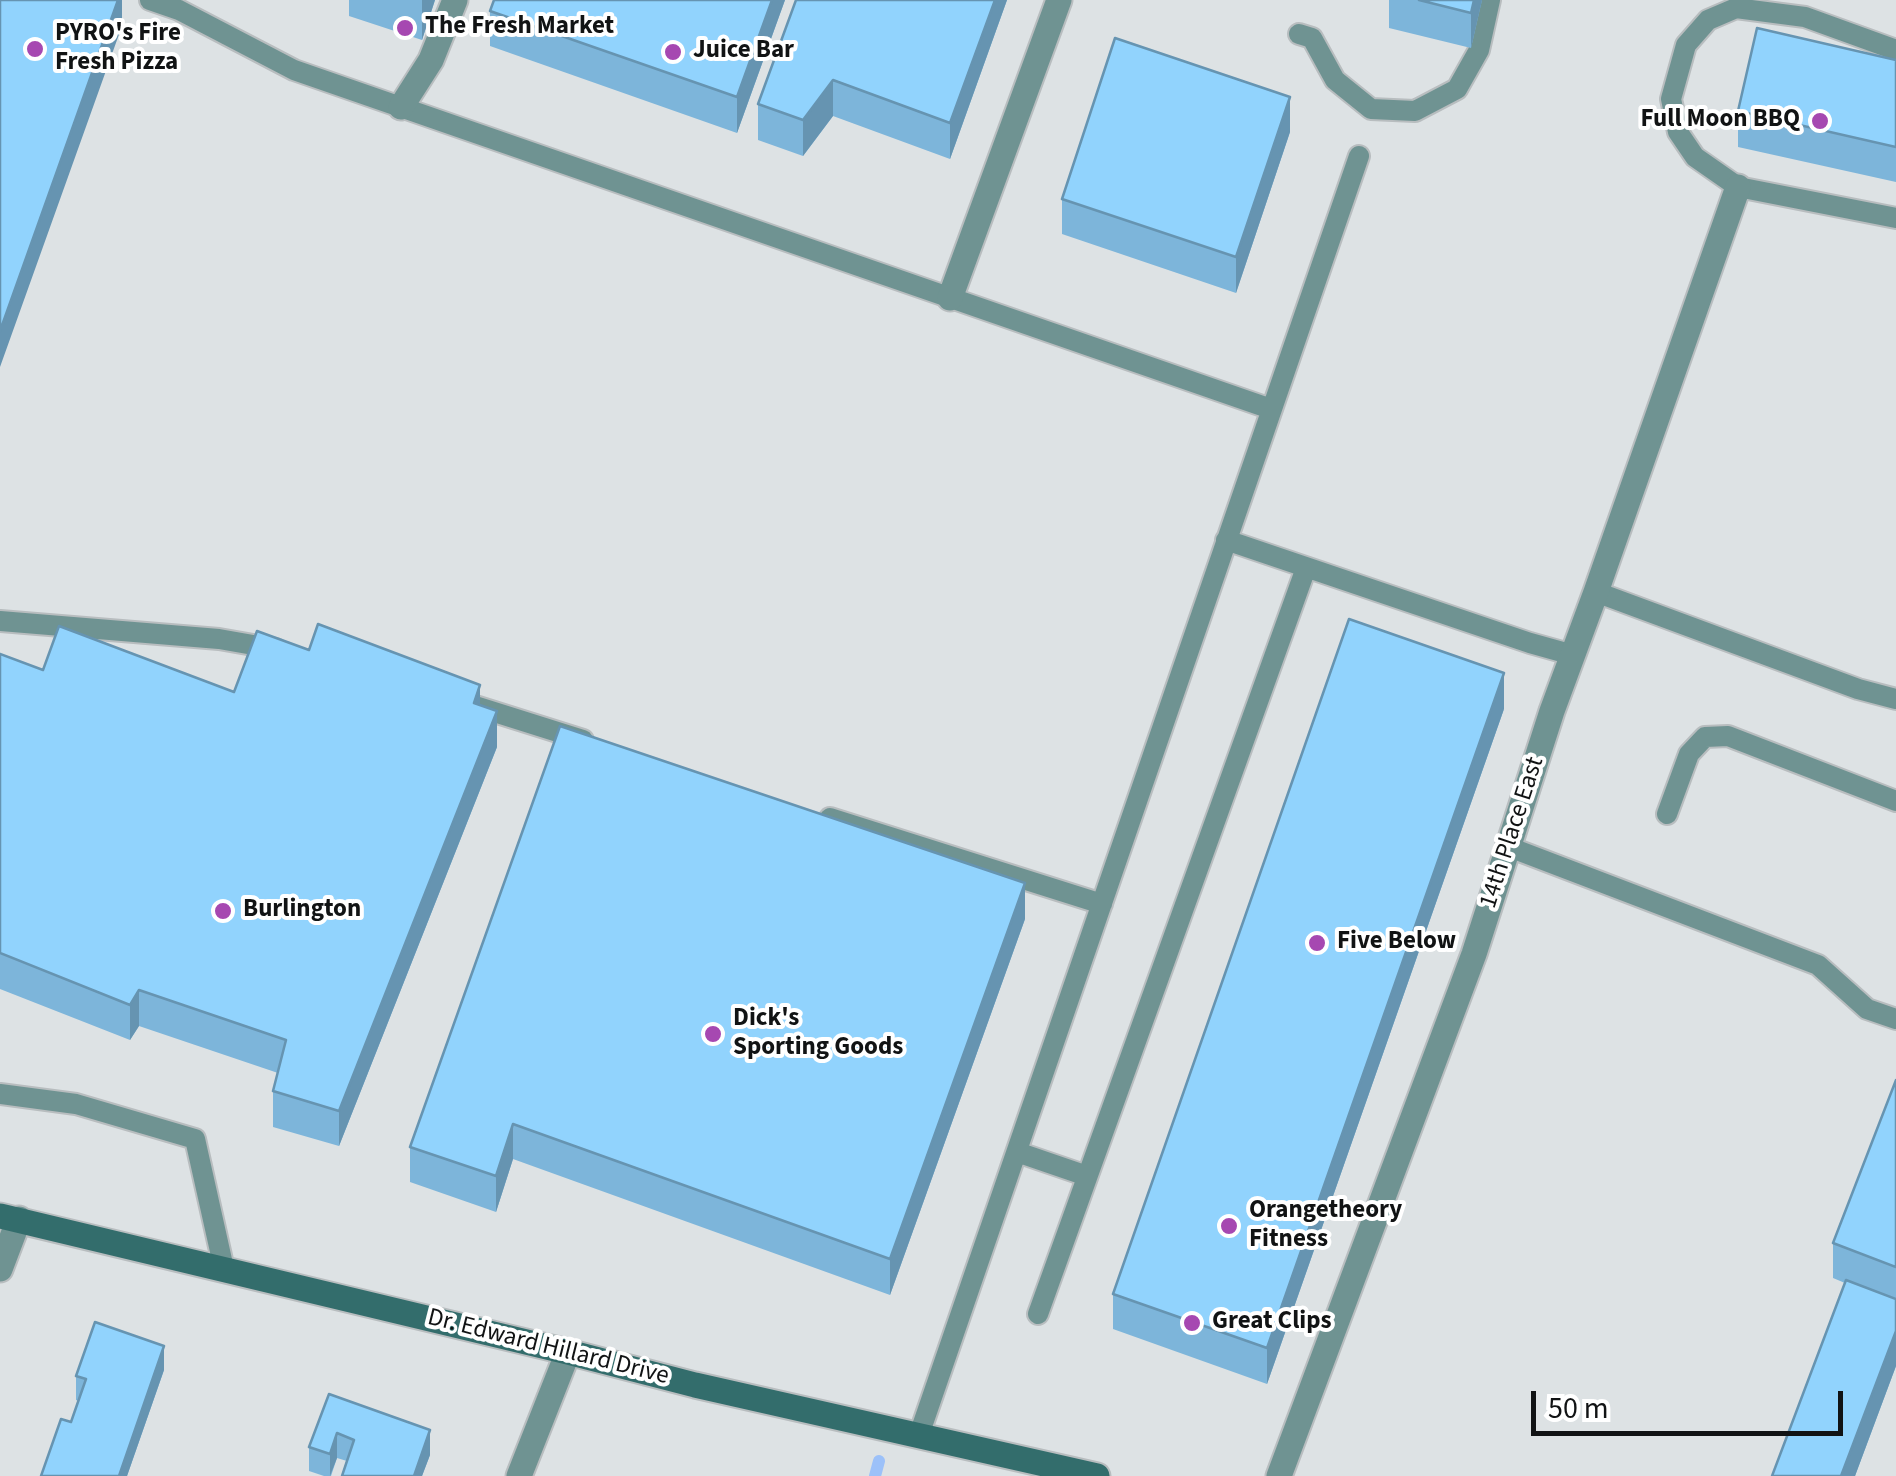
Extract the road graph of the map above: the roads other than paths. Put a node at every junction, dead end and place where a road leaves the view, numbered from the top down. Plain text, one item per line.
1 (150, 0) edge
2 (454, 0) edge
3 (1058, 0) edge
4 (1490, 0) edge
5 (1299, 34) dead end
6 (1896, 50) edge
7 (401, 107) junction
8 (1359, 156) dead end
9 (1738, 186) junction
10 (1896, 218) edge
11 (950, 298) junction
12 (1272, 409) junction
13 (1226, 540) junction
14 (1306, 568) junction
15 (1596, 592) junction
16 (0, 620) edge
17 (302, 654) edge
18 (1573, 655) junction
19 (450, 698) edge
20 (1896, 699) edge
21 (594, 744) edge
22 (1896, 801) edge
23 (815, 813) edge
24 (1667, 814) dead end
25 (1509, 847) junction
26 (1102, 904) junction
27 (1896, 1020) edge
28 (0, 1094) edge
29 (1016, 1152) junction
30 (1088, 1176) junction
31 (9, 1218) edge
32 (0, 1268) edge
33 (224, 1269) junction
34 (1038, 1314) dead end
35 (568, 1352) junction
36 (919, 1434) junction
37 (519, 1476) edge
38 (1097, 1476) edge
39 (1279, 1476) edge

1 - 7 lane
2 - 7 street
3 - 11 street
4 - 5 lane
6 - 9 lane
7 - 11 lane
8 - 12 lane
9 - 10 lane
9 - 15 street, 14th Place East
11 - 12 lane
12 - 13 lane
13 - 14 lane
13 - 26 lane
14 - 18 lane
14 - 30 lane
15 - 18 street, 14th Place East
15 - 20 lane
16 - 17 lane
18 - 25 street, 14th Place East
19 - 21 lane
22 - 24 lane
23 - 26 lane
25 - 27 lane
25 - 39 street, 14th Place East
26 - 29 lane
28 - 33 lane
29 - 30 lane
29 - 36 lane
30 - 34 lane
31 - 32 street
31 - 33 street, Dr. Edward Hillard Drive
33 - 35 street, Dr. Edward Hillard Drive
35 - 36 street, Dr. Edward Hillard Drive
35 - 37 street
36 - 38 street, Dr. Edward Hillard Drive

